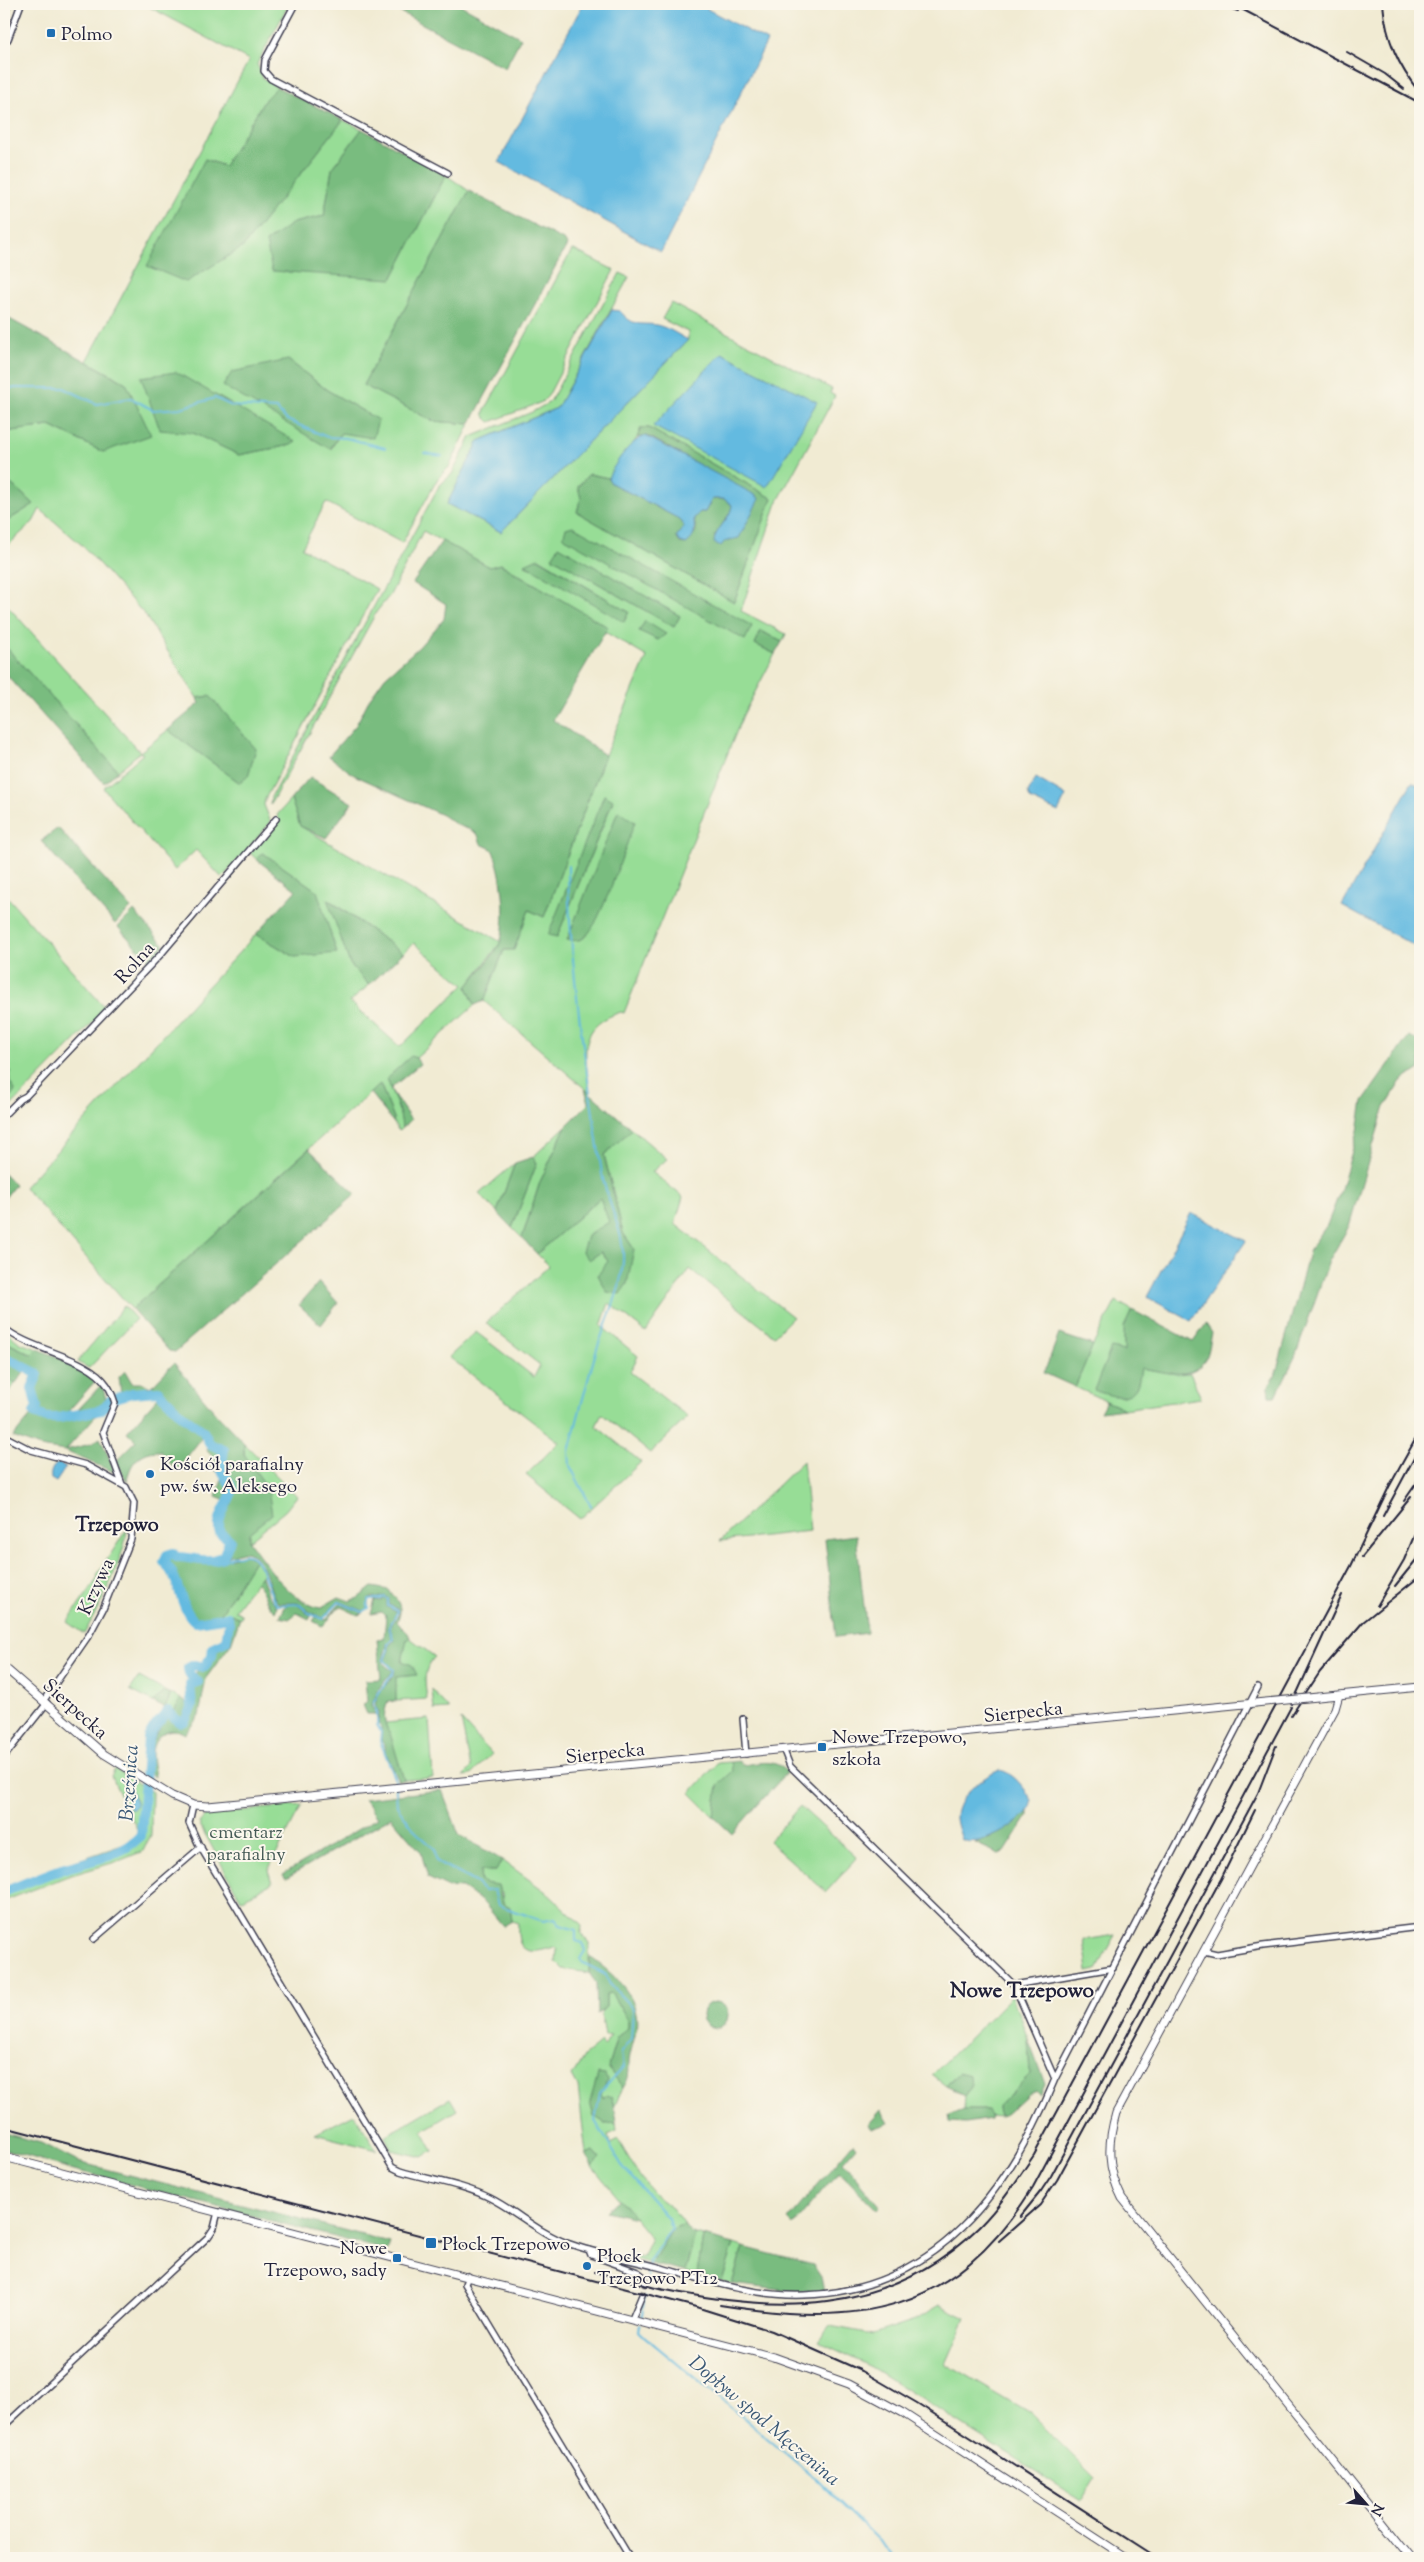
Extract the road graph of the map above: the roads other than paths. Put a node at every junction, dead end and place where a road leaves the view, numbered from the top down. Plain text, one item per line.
1 (20, 4) edge
2 (296, 4) edge
3 (8, 39) dead end
4 (448, 173) dead end
5 (276, 819) dead end
6 (4, 1115) edge
7 (4, 1328) edge
8 (4, 1436) edge
9 (122, 1484) junction
10 (4, 1667) edge
11 (1258, 1687) dead end
12 (1420, 1687) edge
13 (1339, 1695) junction
14 (46, 1702) junction
15 (1252, 1703) junction
16 (743, 1719) dead end
17 (784, 1751) junction
18 (746, 1754) junction
19 (4, 1757) edge
20 (193, 1805) junction
21 (201, 1848) junction
22 (1420, 1927) edge
23 (94, 1939) dead end
24 (1204, 1951) junction
25 (1113, 1968) junction
26 (1014, 1985) junction
27 (1055, 2079) junction
28 (4, 2157) edge
29 (218, 2212) junction
30 (589, 2250) junction
31 (468, 2276) junction
32 (645, 2283) dead end
33 (642, 2295) tunnel mouth
34 (633, 2319) junction
35 (4, 2426) edge
36 (630, 2558) edge
37 (1127, 2558) edge
38 (1411, 2558) edge

1 - 3 street
2 - 4 street
5 - 6 street, Rolna
7 - 9 street
8 - 9 street
9 - 14 street, Krzywa
10 - 14 street, Sierpecka
11 - 15 street
12 - 13 street, Sierpecka
13 - 15 street, Sierpecka, bridge
13 - 24 street
14 - 19 street, Krzywa
14 - 20 street, Sierpecka
15 - 17 street, Sierpecka
15 - 25 street
16 - 18 street
17 - 18 street, Sierpecka
17 - 26 street
18 - 20 street, Sierpecka
20 - 21 street
21 - 23 street
21 - 30 street
22 - 24 street
24 - 38 street
25 - 26 street
25 - 27 street
26 - 27 street
27 - 30 street
28 - 29 street
29 - 31 street
29 - 35 street
30 - 32 street
31 - 34 street
31 - 36 street
33 - 34 street
34 - 37 street

